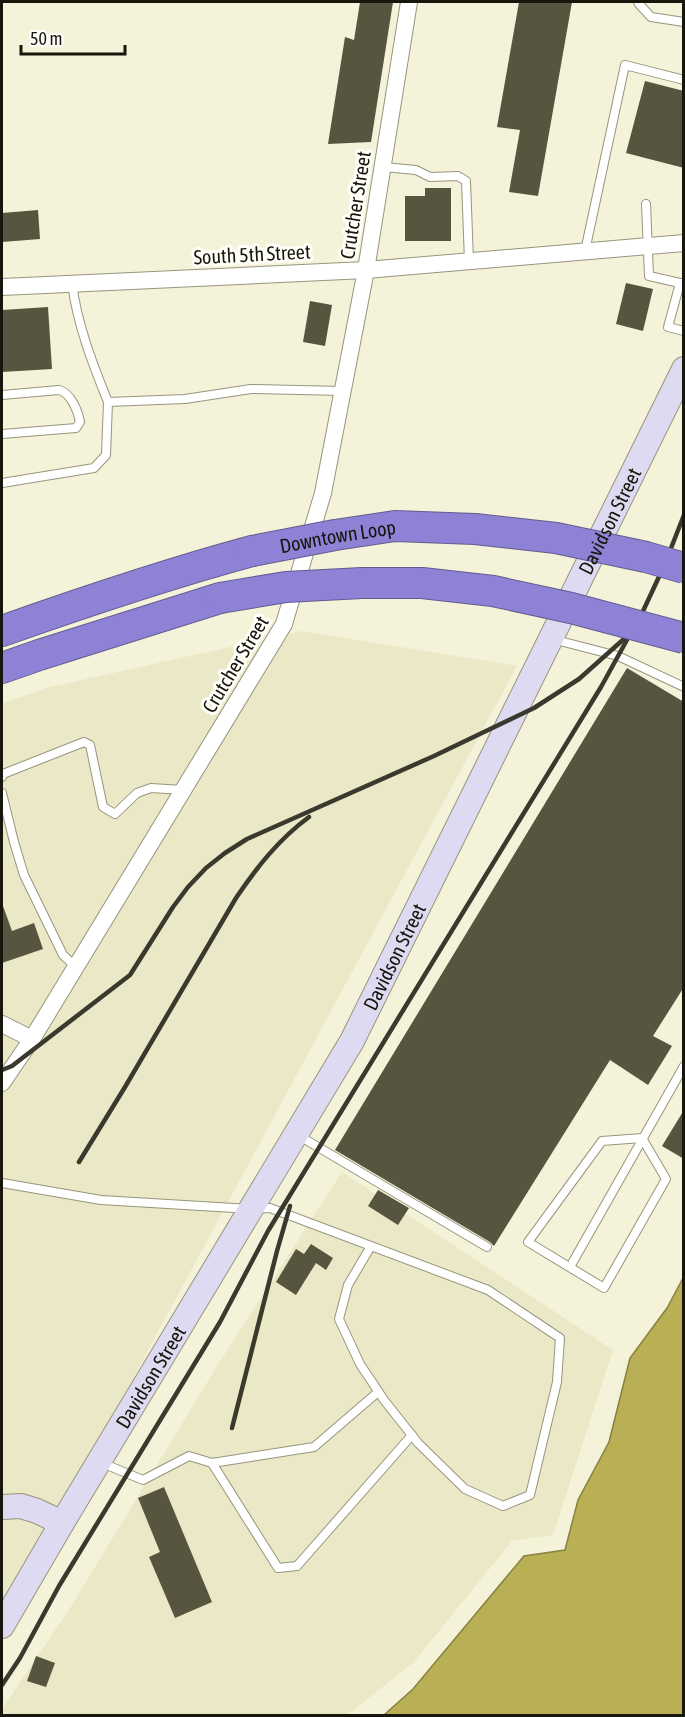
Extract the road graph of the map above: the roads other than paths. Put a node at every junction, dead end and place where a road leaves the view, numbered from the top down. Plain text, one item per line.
1 (409, 2) edge
2 (639, 2) edge
3 (684, 22) edge
4 (684, 80) edge
5 (382, 167) junction
6 (646, 204) dead end
7 (684, 243) edge
8 (648, 246) junction
9 (585, 251) junction
10 (469, 261) junction
11 (366, 270) junction
12 (72, 283) junction
13 (682, 283) edge
14 (2, 286) edge
15 (684, 331) edge
16 (684, 369) edge
17 (343, 391) junction
18 (2, 395) edge
19 (108, 402) junction
20 (2, 434) edge
21 (2, 483) edge
22 (684, 568) edge
23 (5, 629) edge
24 (684, 638) edge
25 (552, 639) junction
26 (2, 668) edge
27 (684, 687) edge
28 (2, 777) edge
29 (183, 790) junction
30 (2, 793) edge
31 (76, 967) junction
32 (2, 1024) edge
33 (32, 1039) junction
34 (684, 1066) edge
35 (2, 1083) edge
36 (673, 1085) junction
37 (684, 1090) edge
38 (296, 1134) junction
39 (642, 1138) junction
40 (2, 1183) edge
41 (251, 1209) junction
42 (371, 1246) junction
43 (487, 1247) dead end
44 (570, 1268) junction
45 (378, 1392) junction
46 (412, 1435) junction
47 (99, 1461) junction
48 (212, 1463) junction
49 (2, 1507) edge
50 (62, 1523) junction
51 (2, 1626) edge

1 - 5 street, Crutcher Street
2 - 3 lane
4 - 9 lane
5 - 10 lane
5 - 11 street, Crutcher Street
6 - 8 lane
7 - 8 street, South 5th Street
8 - 9 street, South 5th Street
8 - 13 lane
9 - 10 street, South 5th Street
10 - 11 street, South 5th Street
11 - 12 street, South 5th Street
11 - 17 street, Crutcher Street
12 - 14 street, South 5th Street
12 - 19 lane
13 - 15 lane
16 - 25 street, Davidson Street
17 - 19 lane
17 - 29 street, Crutcher Street
18 - 20 lane
19 - 21 lane
22 - 23 highway, Downtown Loop, bridge
24 - 26 highway, Downtown Loop, bridge
25 - 27 lane
25 - 38 street, Davidson Street
28 - 29 lane
29 - 31 street, Crutcher Street
30 - 31 lane
31 - 33 street, Crutcher Street
32 - 33 street
33 - 35 street, Crutcher Street
34 - 36 lane
36 - 37 lane
36 - 39 lane
38 - 41 street, Davidson Street
38 - 43 lane
39 - 44 lane
39 - 44 lane
39 - 44 lane
40 - 41 lane
41 - 42 lane
41 - 47 street, Davidson Street
42 - 45 lane
42 - 46 lane
45 - 46 lane
45 - 48 lane
46 - 48 lane
47 - 48 lane
47 - 50 street, Davidson Street
49 - 50 street
50 - 51 street, Davidson Street

